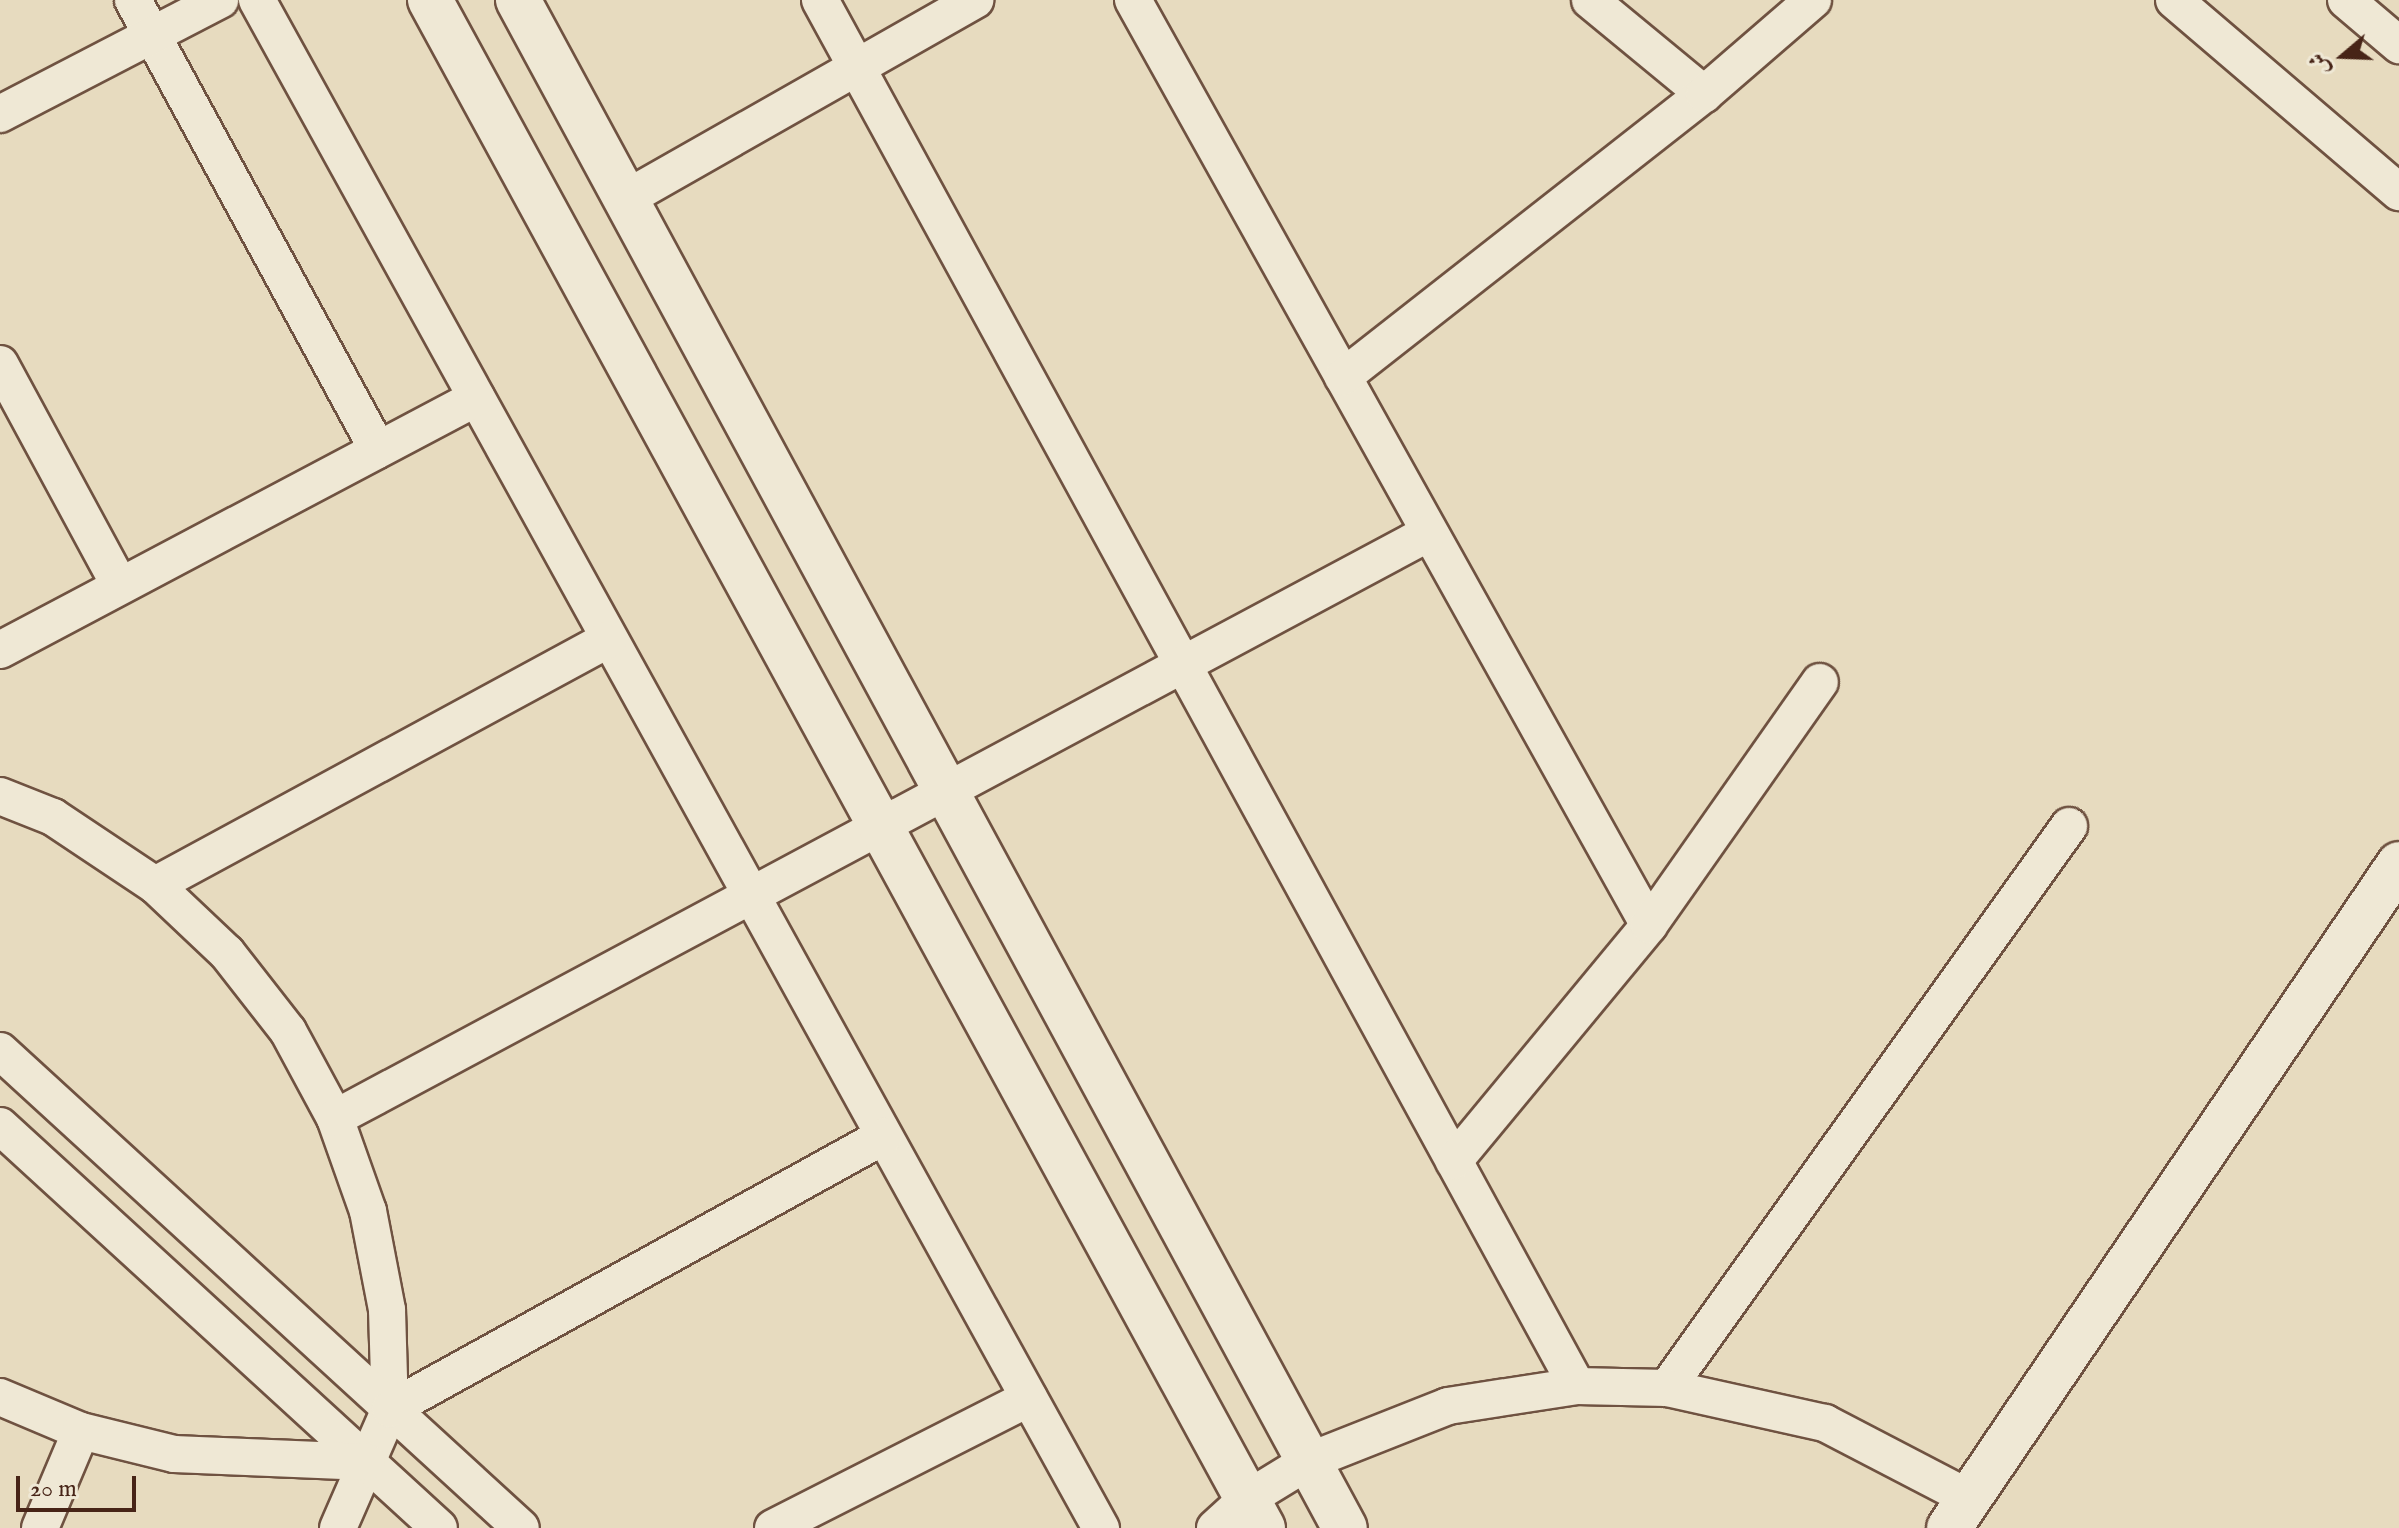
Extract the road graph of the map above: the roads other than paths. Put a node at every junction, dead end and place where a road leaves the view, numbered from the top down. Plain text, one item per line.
1 (133, 0) edge
2 (220, 0) edge
3 (257, 0) edge
4 (430, 0) edge
5 (518, 0) edge
6 (820, 0) edge
7 (975, 0) edge
8 (1133, 0) edge
9 (1590, 0) edge
10 (1813, 0) edge
11 (2174, 0) edge
12 (2346, 0) edge
13 (152, 36) junction
14 (2399, 45) edge
15 (857, 67) junction
16 (1704, 94) junction
17 (0, 114) edge
18 (2399, 192) edge
19 (625, 199) junction
20 (0, 364) edge
21 (1343, 377) junction
22 (476, 398) junction
23 (378, 450) junction
24 (1427, 534) junction
25 (120, 586) junction
26 (609, 639) junction
27 (0, 650) edge
28 (1183, 664) junction
29 (1820, 682) dead end
30 (946, 791) junction
31 (0, 796) edge
32 (881, 826) junction
33 (2069, 826) dead end
34 (2399, 864) edge
35 (155, 885) junction
36 (751, 895) junction
37 (1649, 925) junction
38 (0, 1051) edge
39 (335, 1118) junction
40 (0, 1126) edge
41 (884, 1136) junction
42 (1454, 1161) junction
43 (1577, 1386) junction
44 (1667, 1388) junction
45 (0, 1397) edge
46 (1029, 1398) junction
47 (390, 1409) junction
48 (81, 1431) junction
49 (1309, 1461) junction
50 (367, 1462) junction
51 (1255, 1513) edge
52 (1959, 1513) edge
53 (40, 1528) edge
54 (338, 1528) edge
55 (439, 1528) edge
56 (521, 1528) edge
57 (773, 1528) edge
58 (1101, 1528) edge
59 (1215, 1528) edge
60 (1345, 1528) edge

1 - 13 street
2 - 13 street
3 - 22 street
4 - 32 street
5 - 19 street
6 - 15 street
7 - 15 street
8 - 21 street
9 - 16 street
10 - 16 street
11 - 18 street
12 - 14 street
13 - 17 street
13 - 23 street
15 - 19 street
15 - 28 street
16 - 21 street
19 - 30 street
20 - 25 street
21 - 24 street
22 - 23 street
22 - 26 street
23 - 25 street
24 - 28 street
24 - 37 street
25 - 27 street
26 - 35 street
26 - 36 street
28 - 30 street
28 - 42 street
29 - 37 street
30 - 32 street
30 - 49 street
31 - 35 street
32 - 36 street
32 - 51 street
33 - 44 street
34 - 52 street
35 - 39 street
36 - 39 street
36 - 41 street
37 - 42 street
38 - 47 street
39 - 47 street
40 - 50 street
41 - 46 street
41 - 47 street
42 - 43 street
43 - 44 street
43 - 49 street
44 - 52 street
45 - 48 street
46 - 57 street
46 - 58 street
47 - 50 street
47 - 56 street
48 - 50 street
48 - 53 street
49 - 51 street
49 - 60 street
50 - 54 street
50 - 55 street
51 - 59 street

